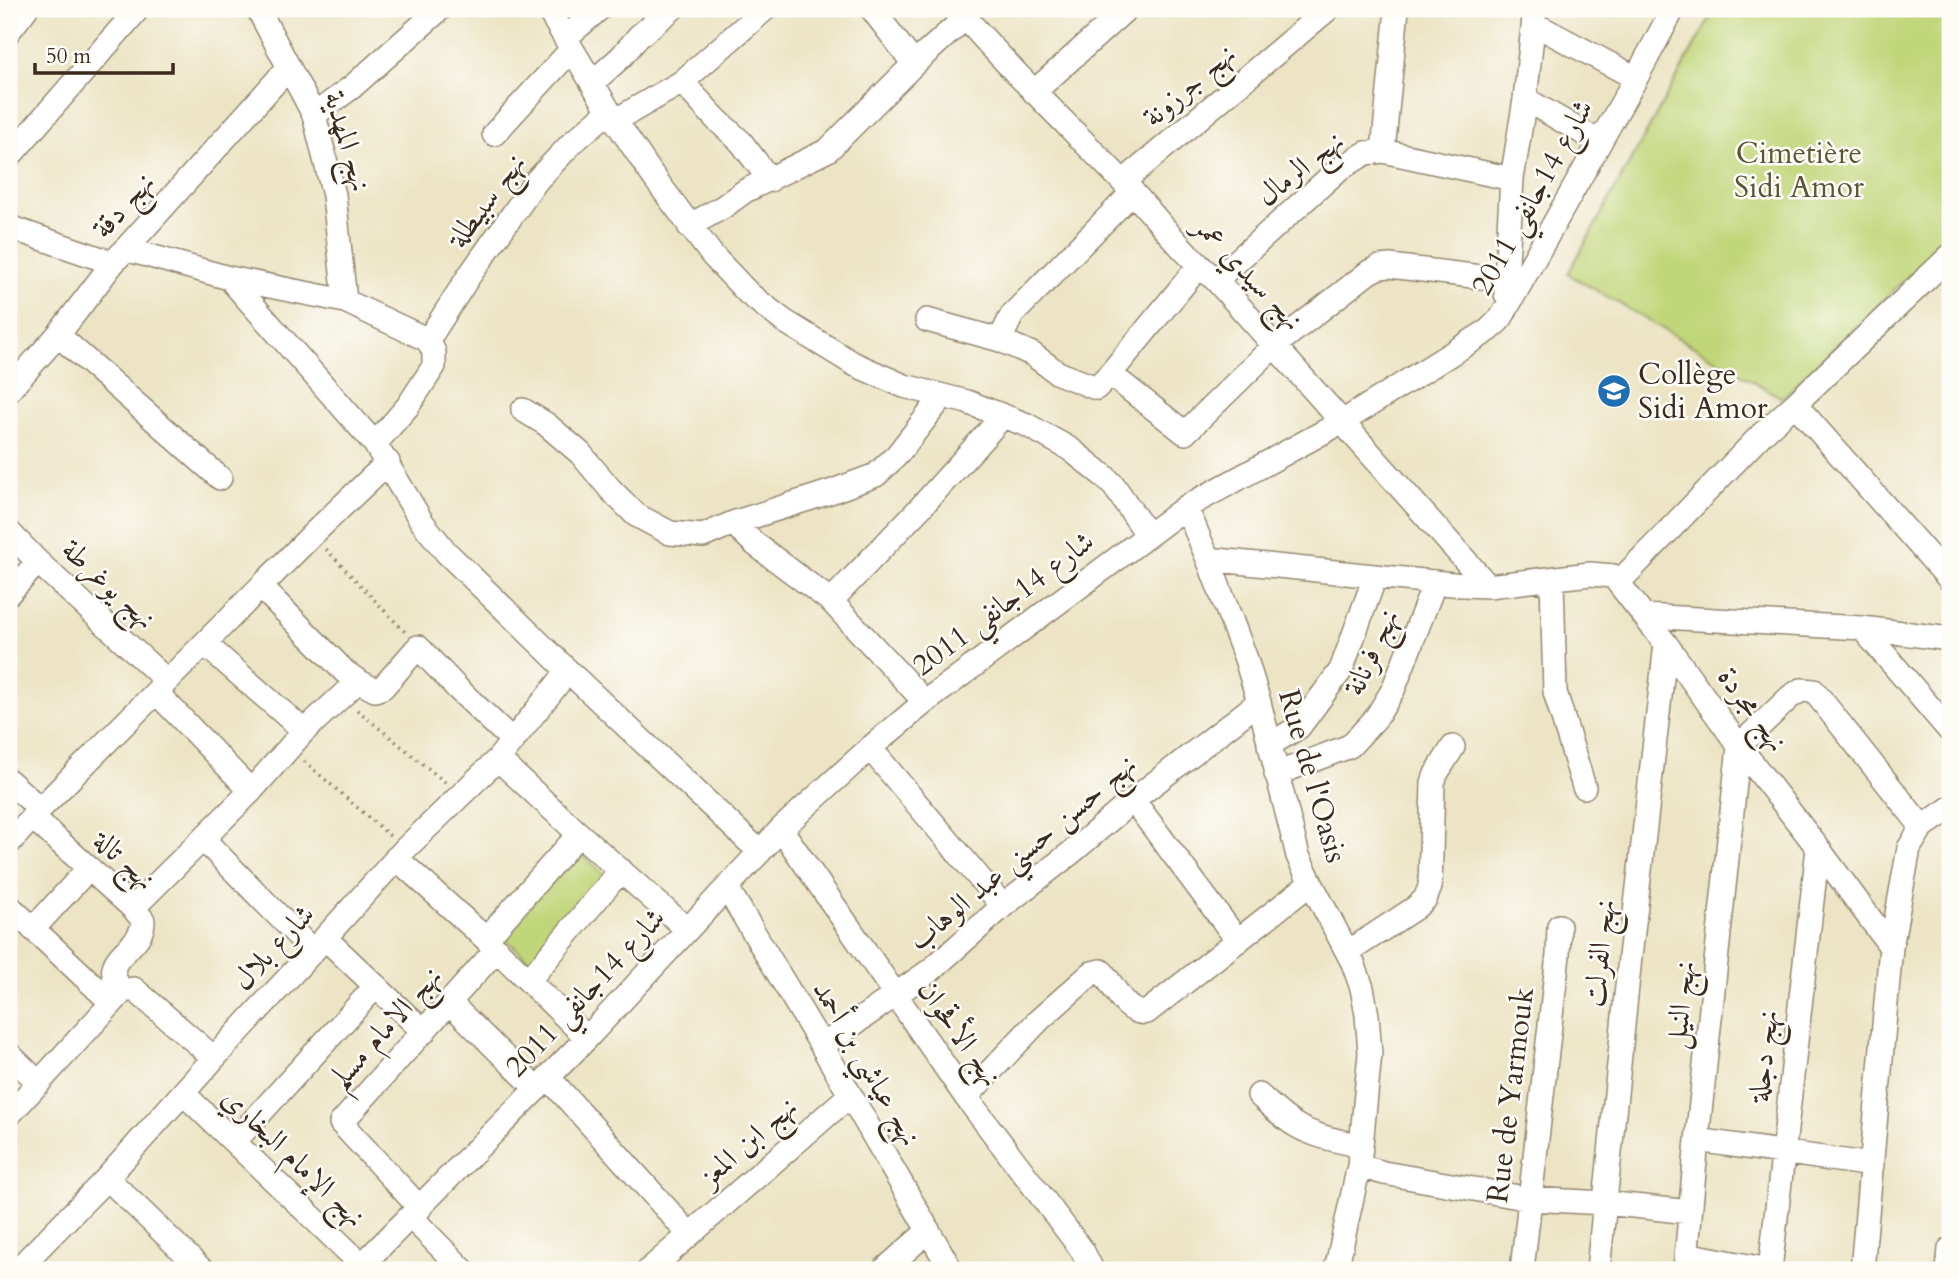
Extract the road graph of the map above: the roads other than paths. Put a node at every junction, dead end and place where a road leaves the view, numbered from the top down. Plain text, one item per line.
1 (26, 9) edge
2 (138, 9) edge
3 (258, 9) edge
4 (440, 9) edge
5 (548, 9) edge
6 (599, 9) edge
7 (672, 9) edge
8 (765, 9) edge
9 (872, 9) edge
10 (1126, 9) edge
11 (1328, 9) edge
12 (1398, 9) edge
13 (1665, 12) edge
14 (962, 13) edge
15 (1535, 16) edge
16 (9, 31) edge
17 (568, 43) junction
18 (914, 64) junction
19 (289, 67) junction
20 (1636, 78) junction
21 (682, 82) junction
22 (592, 83) junction
23 (1034, 92) junction
24 (1525, 99) junction
25 (314, 115) junction
26 (613, 115) junction
27 (494, 134) dead end
28 (1599, 142) junction
29 (1383, 151) junction
30 (9, 158) edge
31 (1512, 179) junction
32 (770, 180) junction
33 (1128, 187) junction
34 (689, 226) junction
35 (9, 227) edge
36 (119, 256) junction
37 (1950, 256) edge
38 (1208, 273) junction
39 (229, 278) junction
40 (1506, 280) junction
41 (345, 301) junction
42 (1507, 308) junction
43 (927, 320) dead end
44 (58, 335) junction
45 (428, 340) junction
46 (1000, 340) junction
47 (1274, 345) junction
48 (1110, 374) junction
49 (9, 390) edge
50 (943, 396) junction
51 (1795, 404) junction
52 (523, 410) dead end
53 (1003, 416) junction
54 (1342, 422) junction
55 (381, 453) junction
56 (220, 478) dead end
57 (1186, 507) junction
58 (733, 523) junction
59 (9, 532) edge
60 (1147, 534) junction
61 (1208, 559) junction
62 (38, 562) junction
63 (1375, 577) junction
64 (1552, 579) junction
65 (1950, 580) edge
66 (1435, 582) junction
67 (1619, 582) junction
68 (1488, 586) junction
69 (261, 587) junction
70 (9, 593) edge
71 (831, 601) junction
72 (1644, 616) junction
73 (1862, 628) junction
74 (1950, 639) edge
75 (1666, 643) junction
76 (205, 644) junction
77 (568, 671) junction
78 (358, 681) junction
79 (162, 687) junction
80 (925, 702) junction
81 (1259, 702) junction
82 (1950, 731) edge
83 (296, 740) junction
84 (1269, 745) junction
85 (1739, 746) junction
86 (1453, 747) dead end
87 (870, 748) junction
88 (505, 750) junction
89 (1276, 774) junction
90 (9, 781) edge
91 (1584, 787) dead end
92 (251, 790) junction
93 (1133, 800) junction
94 (1950, 808) edge
95 (36, 813) junction
96 (1922, 827) junction
97 (781, 829) junction
98 (579, 834) junction
99 (203, 839) junction
100 (9, 843) edge
101 (1818, 848) junction
102 (760, 852) junction
103 (400, 854) junction
104 (89, 868) junction
105 (621, 870) junction
106 (1311, 883) junction
107 (727, 888) junction
108 (9, 906) edge
109 (1003, 906) junction
110 (133, 908) junction
111 (1559, 926) dead end
112 (33, 929) junction
113 (687, 929) junction
114 (1238, 941) junction
115 (491, 944) junction
116 (319, 945) junction
117 (1891, 947) junction
118 (1348, 952) junction
119 (529, 980) junction
120 (376, 986) junction
121 (895, 995) junction
122 (117, 997) junction
123 (450, 1003) junction
124 (424, 1032) junction
125 (587, 1038) junction
126 (821, 1046) junction
127 (9, 1055) edge
128 (214, 1058) junction
129 (39, 1083) junction
130 (542, 1083) junction
131 (183, 1093) junction
132 (1259, 1095) dead end
133 (849, 1096) junction
134 (966, 1097) junction
135 (9, 1115) edge
136 (1697, 1140) junction
137 (234, 1142) junction
138 (1784, 1151) junction
139 (1360, 1156) junction
140 (1872, 1165) junction
141 (107, 1178) junction
142 (1530, 1199) junction
143 (1605, 1203) junction
144 (416, 1212) junction
145 (1690, 1212) junction
146 (928, 1231) junction
147 (689, 1234) junction
148 (1950, 1249) edge
149 (20, 1261) edge
150 (1686, 1262) edge
151 (359, 1268) edge
152 (202, 1270) edge
153 (463, 1270) edge
154 (649, 1270) edge
155 (884, 1270) edge
156 (951, 1270) edge
157 (1092, 1270) edge
158 (1336, 1270) edge
159 (1522, 1270) edge
160 (1598, 1270) edge
161 (1769, 1270) edge
162 (1862, 1270) edge
163 (1948, 1270) edge

1 - 16 street
2 - 30 street
3 - 19 street, نهج المهدية
4 - 25 street
5 - 17 street
6 - 17 street
7 - 22 street
8 - 21 street, نهج سبيطلة
9 - 18 street
10 - 23 street
11 - 33 street, نهج جرزونة
12 - 29 street, نهج الرمال
13 - 20 street, شارع 14جانفي 2011
14 - 18 street
14 - 23 street, نهج سيدي عمر
15 - 20 street
15 - 24 street
17 - 22 street
17 - 27 street
18 - 32 street
19 - 25 street, نهج المهدية
19 - 36 street, نهج دقة
20 - 28 street, شارع 14جانفي 2011
21 - 26 street, نهج سبيطلة
21 - 32 street
22 - 26 street
23 - 33 street, نهج سيدي عمر
24 - 28 street
24 - 31 street
25 - 41 street, نهج المهدية
26 - 34 street
26 - 45 street, نهج سبيطلة
28 - 42 street, شارع 14جانفي 2011
29 - 31 street
29 - 38 street, نهج الرمال
31 - 40 street
32 - 34 street
33 - 38 street, نهج سيدي عمر
33 - 46 street, نهج جرزونة
34 - 50 street
35 - 36 street
36 - 39 street
36 - 44 street, نهج دقة
37 - 51 street
38 - 47 street, نهج سيدي عمر
38 - 48 street, نهج الرمال
39 - 41 street
39 - 55 street
40 - 42 street
40 - 47 street
41 - 45 street
42 - 54 street, شارع 14جانفي 2011
43 - 46 street
44 - 49 street, نهج دقة
44 - 56 street
45 - 55 street
46 - 48 street
47 - 48 street
47 - 54 street, نهج سيدي عمر
50 - 53 street
50 - 58 street
51 - 65 street
51 - 67 street
52 - 58 street
53 - 60 street
53 - 71 street
54 - 57 street, شارع 14جانفي 2011
54 - 68 street, نهج سيدي عمر
55 - 69 street
55 - 77 street
57 - 60 street, شارع 14جانفي 2011
57 - 61 street, Rue de l'Oasis
58 - 71 street
59 - 62 street, نهج يوغرطة
60 - 80 street, شارع 14جانفي 2011
61 - 63 street
61 - 81 street, Rue de l'Oasis
62 - 70 street
62 - 79 street, نهج يوغرطة
63 - 66 street
63 - 84 street
64 - 67 street
64 - 68 street
64 - 91 street
66 - 68 street
66 - 89 street, نهج فرنانة
67 - 72 street, نهج مجردة
69 - 76 street
69 - 78 street
71 - 80 street
72 - 73 street
72 - 75 street, نهج مجردة
73 - 74 street
73 - 82 street
75 - 85 street, نهج مجردة
75 - 143 street, نهج الفرلت
76 - 79 street
76 - 83 street
77 - 88 street, شارع بلال
77 - 102 street
78 - 83 street
78 - 88 street
79 - 92 street, نهج يوغرطة
79 - 95 street
80 - 87 street, شارع 14جانفي 2011
81 - 84 street, Rue de l'Oasis
81 - 93 street, نهج حسن حسني عبد الوهاب
83 - 92 street
84 - 89 street, Rue de l'Oasis
85 - 96 street
85 - 101 street, نهج مجردة
85 - 136 street, نهج النيل
86 - 118 street
87 - 97 street, شارع 14جانفي 2011
87 - 109 street
88 - 98 street
88 - 103 street, شارع بلال
89 - 106 street, Rue de l'Oasis
90 - 95 street, نهج تالة
92 - 99 street
93 - 109 street, نهج حسن حسني عبد الوهاب
93 - 114 street
94 - 96 street
95 - 100 street
95 - 104 street, نهج تالة
96 - 117 street
97 - 102 street, شارع 14جانفي 2011
97 - 121 street, نهج الأقحوان
98 - 105 street
98 - 115 street, نهج الامام مسلم
99 - 110 street
99 - 116 street
101 - 117 street, نهج مجردة
101 - 138 street, نهج دجلة
102 - 107 street, شارع 14جانفي 2011
103 - 115 street
103 - 116 street, شارع بلال
104 - 110 street, نهج تالة
104 - 112 street
105 - 113 street
105 - 119 street
106 - 114 street
106 - 118 street, Rue de l'Oasis
107 - 113 street, شارع 14جانفي 2011
107 - 126 street, نهج عياشي بن أحمد
108 - 112 street
109 - 121 street, نهج حسن حسني عبد الوهاب
110 - 122 street, نهج تالة
111 - 142 street, Rue de Yarmouk
112 - 122 street
113 - 125 street, شارع 14جانفي 2011
114 - 134 street
115 - 119 street
115 - 123 street, نهج الامام مسلم
116 - 120 street
116 - 128 street, شارع بلال
117 - 140 street
118 - 139 street, Rue de l'Oasis
119 - 125 street
120 - 124 street
120 - 137 street
121 - 126 street, نهج حسن حسني عبد الوهاب
121 - 134 street, نهج الأقحوان
122 - 128 street
122 - 129 street
123 - 124 street, نهج الامام مسلم
123 - 130 street
124 - 144 street, نهج الامام مسلم
125 - 130 street, شارع 14جانفي 2011
126 - 133 street, نهج عياشي بن أحمد
127 - 129 street
128 - 131 street, شارع بلال
129 - 135 street
130 - 144 street, شارع 14جانفي 2011
130 - 147 street
131 - 137 street, نهج الإمام البخاري
131 - 141 street, شارع بلال
132 - 139 street
133 - 146 street, نهج عياشي بن أحمد
133 - 147 street, نهج ابن المعز
134 - 157 street, نهج الأقحوان
136 - 138 street
136 - 145 street, نهج النيل
137 - 151 street, نهج الإمام البخاري
138 - 140 street
138 - 161 street, نهج دجلة
139 - 142 street
139 - 158 street, Rue de l'Oasis
140 - 162 street
141 - 149 street, شارع بلال
141 - 152 street
142 - 143 street
142 - 159 street, Rue de Yarmouk
143 - 145 street
143 - 160 street, نهج الفرلت
144 - 151 street, شارع 14جانفي 2011
144 - 153 street
145 - 150 street, نهج النيل
146 - 155 street
146 - 156 street, نهج عياشي بن أحمد
147 - 154 street, نهج ابن المعز
148 - 163 street
150 - 161 street

